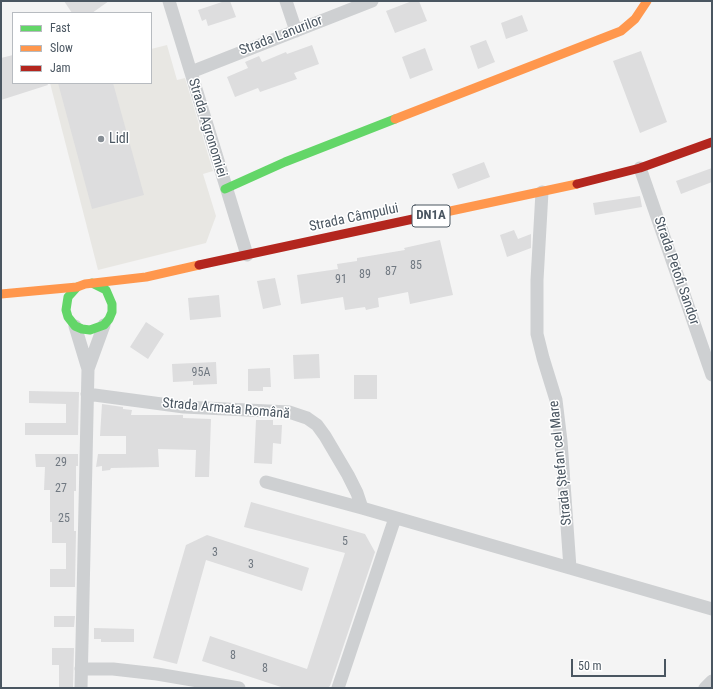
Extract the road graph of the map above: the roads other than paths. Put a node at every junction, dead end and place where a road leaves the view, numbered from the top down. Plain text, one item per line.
1 (169, 1) edge
2 (286, 1) edge
3 (372, 1) edge
4 (647, 1) edge
5 (296, 31) junction
6 (190, 72) junction
7 (712, 142) edge
8 (640, 168) junction
9 (226, 189) junction
10 (542, 192) junction
11 (247, 255) junction
12 (146, 277) junction
13 (92, 284) junction
14 (78, 286) junction
15 (130, 289) dead end
16 (33, 291) junction
17 (1, 294) edge
18 (120, 300) dead end
19 (112, 312) junction
20 (72, 321) junction
21 (104, 325) junction
22 (88, 369) junction
23 (712, 375) edge
24 (87, 394) junction
25 (266, 482) dead end
26 (362, 508) junction
27 (395, 518) junction
28 (570, 568) junction
29 (712, 609) edge
30 (81, 669) junction
31 (712, 681) edge
32 (81, 688) edge
33 (239, 688) edge
34 (338, 688) edge
35 (705, 688) edge

1 - 6 street, Strada Agronomiei
2 - 5 street
3 - 5 street, Strada Lanurilor
4 - 9 main road
5 - 6 street, Strada Lanurilor
6 - 9 street, Strada Agronomiei
7 - 8 main road, Strada Câmpului / DN1A
8 - 10 main road, Strada Câmpului / DN1A
8 - 23 street, Strada Petofi Sandor
9 - 11 street, Strada Agronomiei
10 - 11 main road, Strada Câmpului / DN1A
10 - 28 street, Strada Ștefan cel Mare
11 - 12 main road, Strada Câmpului / DN1A
12 - 13 main road, Strada Câmpului / DN1A
12 - 15 main road
13 - 14 main road, Strada Câmpului / DN1A
13 - 19 main road
14 - 16 main road, Strada Câmpului / DN1A
14 - 20 main road
16 - 17 main road, Strada Câmpului / DN1A
16 - 20 main road
18 - 19 main road
19 - 21 main road
20 - 21 main road
20 - 22 street
21 - 22 street
22 - 24 street
24 - 26 street, Strada Armata Română
24 - 30 street
25 - 26 street
26 - 27 street
27 - 28 street
27 - 34 street
28 - 29 street
30 - 32 street
30 - 33 street
31 - 35 street

